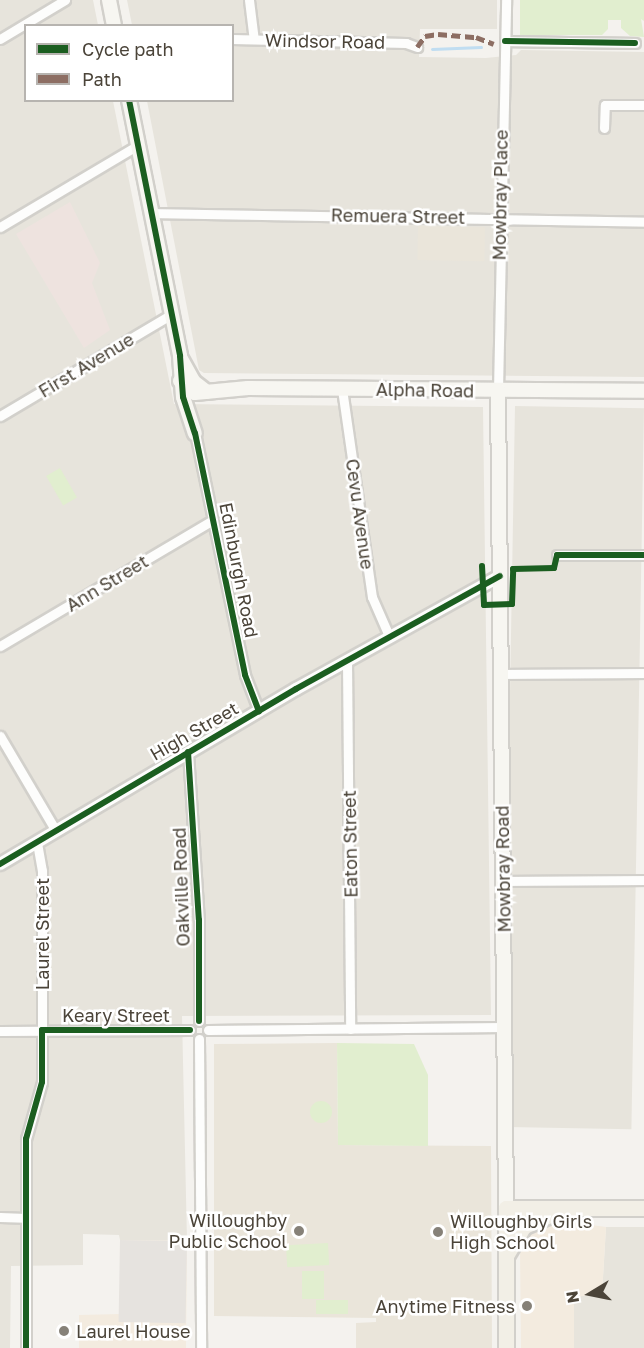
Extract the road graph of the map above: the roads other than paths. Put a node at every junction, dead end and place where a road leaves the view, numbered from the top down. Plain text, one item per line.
1 (65, 0) edge
2 (109, 0) edge
3 (249, 0) edge
4 (506, 0) edge
5 (25, 24) edge
6 (114, 24) edge
7 (24, 25) edge
8 (0, 39) edge
9 (234, 39) edge
10 (254, 39) junction
11 (505, 41) junction
12 (634, 43) dead end
13 (417, 46) dead end
14 (129, 102) edge
15 (644, 105) edge
16 (604, 128) dead end
17 (138, 145) junction
18 (152, 213) junction
19 (499, 221) junction
20 (644, 222) edge
21 (0, 227) edge
22 (172, 314) junction
23 (183, 374) junction
24 (342, 389) junction
25 (498, 390) junction
26 (644, 391) edge
27 (207, 392) junction
28 (194, 414) junction
29 (0, 416) edge
30 (195, 433) junction
31 (213, 520) junction
32 (557, 555) dead end
33 (644, 555) edge
34 (500, 576) junction
35 (389, 636) junction
36 (0, 646) edge
37 (347, 660) junction
38 (644, 673) edge
39 (501, 674) junction
40 (259, 711) junction
41 (0, 736) edge
42 (188, 752) junction
43 (56, 831) junction
44 (37, 842) junction
45 (0, 864) edge
46 (644, 880) edge
47 (503, 881) junction
48 (199, 1021) junction
49 (504, 1027) junction
50 (350, 1029) junction
51 (42, 1030) junction
52 (190, 1030) junction
53 (208, 1030) junction
54 (0, 1031) edge
55 (199, 1039) junction
56 (506, 1208) junction
57 (565, 1208) junction
58 (644, 1209) edge
59 (0, 1218) edge
60 (25, 1218) junction
61 (506, 1257) junction
62 (26, 1348) edge
63 (201, 1348) edge
64 (506, 1348) edge

1 - 5 street
2 - 6 main road
3 - 10 street
4 - 11 street, Mowbray Place
7 - 8 street
9 - 10 street, Windsor Road
10 - 13 street, Windsor Road
11 - 12 street
11 - 19 street, Mowbray Place
14 - 17 main road
15 - 16 street
17 - 18 main road
17 - 21 street
18 - 19 street, Remuera Street
18 - 22 main road
19 - 20 street, Remuera Street
19 - 25 street, Mowbray Place
22 - 23 main road
22 - 29 street, First Avenue
23 - 27 main road, Alpha Road
23 - 27 main road
23 - 28 main road
23 - 30 main road
24 - 25 main road, Alpha Road
24 - 27 main road, Alpha Road
24 - 35 street, Cevu Avenue
25 - 26 main road, Alpha Road
25 - 34 main road, Mowbray Road
27 - 28 main road
28 - 30 main road
30 - 31 street, Edinburgh Road
31 - 36 street, Ann Street
31 - 40 street, Edinburgh Road
32 - 33 street
34 - 35 street, High Street
34 - 39 main road, Mowbray Road
35 - 37 street, High Street
37 - 40 street, High Street
37 - 50 street, Eaton Street
38 - 39 street
39 - 47 main road, Mowbray Road
40 - 42 street, High Street
41 - 43 street
42 - 43 street, High Street
42 - 48 street, Oakville Road
43 - 44 street, High Street
44 - 45 street, High Street
44 - 51 street, Laurel Street
46 - 47 street
47 - 49 main road, Mowbray Road
48 - 52 street
48 - 53 street
49 - 50 street
49 - 56 main road, Mowbray Road
50 - 53 street
51 - 52 street, Keary Street
51 - 54 street, Keary Street
51 - 60 street, Laurel Street
52 - 55 street
53 - 55 street
55 - 63 street
56 - 57 main road
56 - 61 main road, Mowbray Road
57 - 58 main road
57 - 61 main road
59 - 60 street
60 - 62 street, Laurel Street
61 - 64 main road, Mowbray Road

